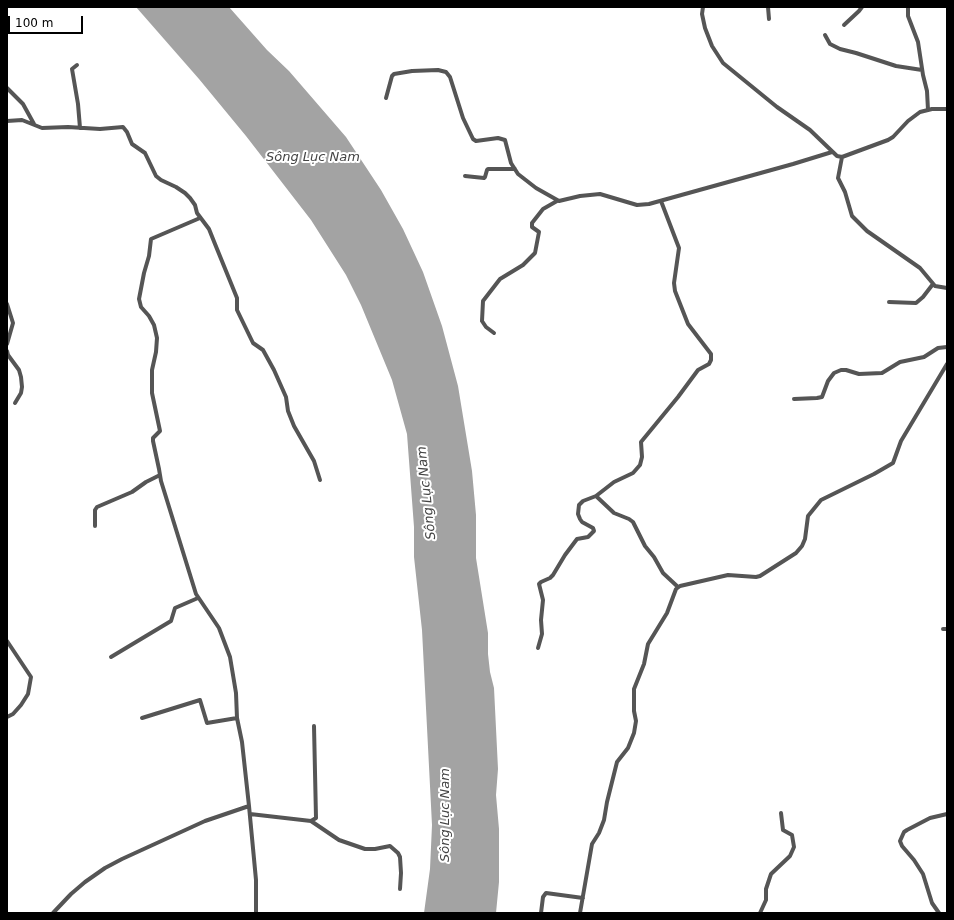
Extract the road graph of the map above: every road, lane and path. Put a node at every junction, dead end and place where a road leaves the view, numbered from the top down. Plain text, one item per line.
1 (703, 7) edge
2 (768, 7) edge
3 (862, 7) edge
4 (908, 7) edge
5 (769, 18) dead end
6 (844, 25) dead end
7 (825, 35) dead end
8 (77, 64) dead end
9 (922, 70) junction
10 (7, 88) edge
11 (386, 98) dead end
12 (947, 109) edge
13 (928, 110) junction
14 (7, 121) edge
15 (34, 125) junction
16 (80, 128) junction
17 (832, 152) junction
18 (842, 157) junction
19 (515, 169) junction
20 (465, 176) dead end
21 (557, 201) junction
22 (661, 201) junction
23 (200, 218) junction
24 (934, 284) junction
25 (947, 288) edge
26 (889, 302) dead end
27 (7, 304) edge
28 (494, 333) dead end
29 (7, 344) edge
30 (947, 347) edge
31 (7, 351) edge
32 (947, 364) edge
33 (794, 398) dead end
34 (16, 403) dead end
35 (160, 475) junction
36 (320, 480) dead end
37 (596, 496) junction
38 (95, 526) dead end
39 (678, 587) junction
40 (198, 598) junction
41 (7, 641) edge
42 (538, 648) dead end
43 (111, 657) dead end
44 (7, 717) edge
45 (142, 718) dead end
46 (237, 718) junction
47 (314, 726) dead end
48 (249, 806) junction
49 (781, 813) dead end
50 (250, 814) junction
51 (947, 814) edge
52 (311, 821) junction
53 (400, 889) dead end
54 (583, 898) junction
55 (53, 913) edge
56 (256, 913) edge
57 (541, 913) edge
58 (580, 913) edge
59 (760, 913) edge
60 (939, 913) edge

1 - 17 street
2 - 5 street
3 - 6 street
4 - 9 street
7 - 9 street
8 - 16 street
9 - 13 street
10 - 15 street
11 - 19 street
12 - 13 street
13 - 18 street
14 - 15 street
15 - 16 street
16 - 23 street
17 - 18 street
17 - 22 street
18 - 24 street
19 - 20 street
19 - 21 street
21 - 22 street
21 - 28 street
22 - 37 street
23 - 35 street
23 - 36 street
24 - 25 street
24 - 26 street
27 - 29 street
30 - 33 street
31 - 34 street
32 - 39 street
35 - 38 street
35 - 40 street
37 - 39 street
37 - 42 street
39 - 54 street
40 - 43 street
40 - 46 street
41 - 44 street
45 - 46 street
46 - 48 street
47 - 52 street
48 - 50 street
48 - 55 street
49 - 59 street
50 - 52 street
50 - 56 street
51 - 60 street
52 - 53 street
54 - 57 street
54 - 58 street

